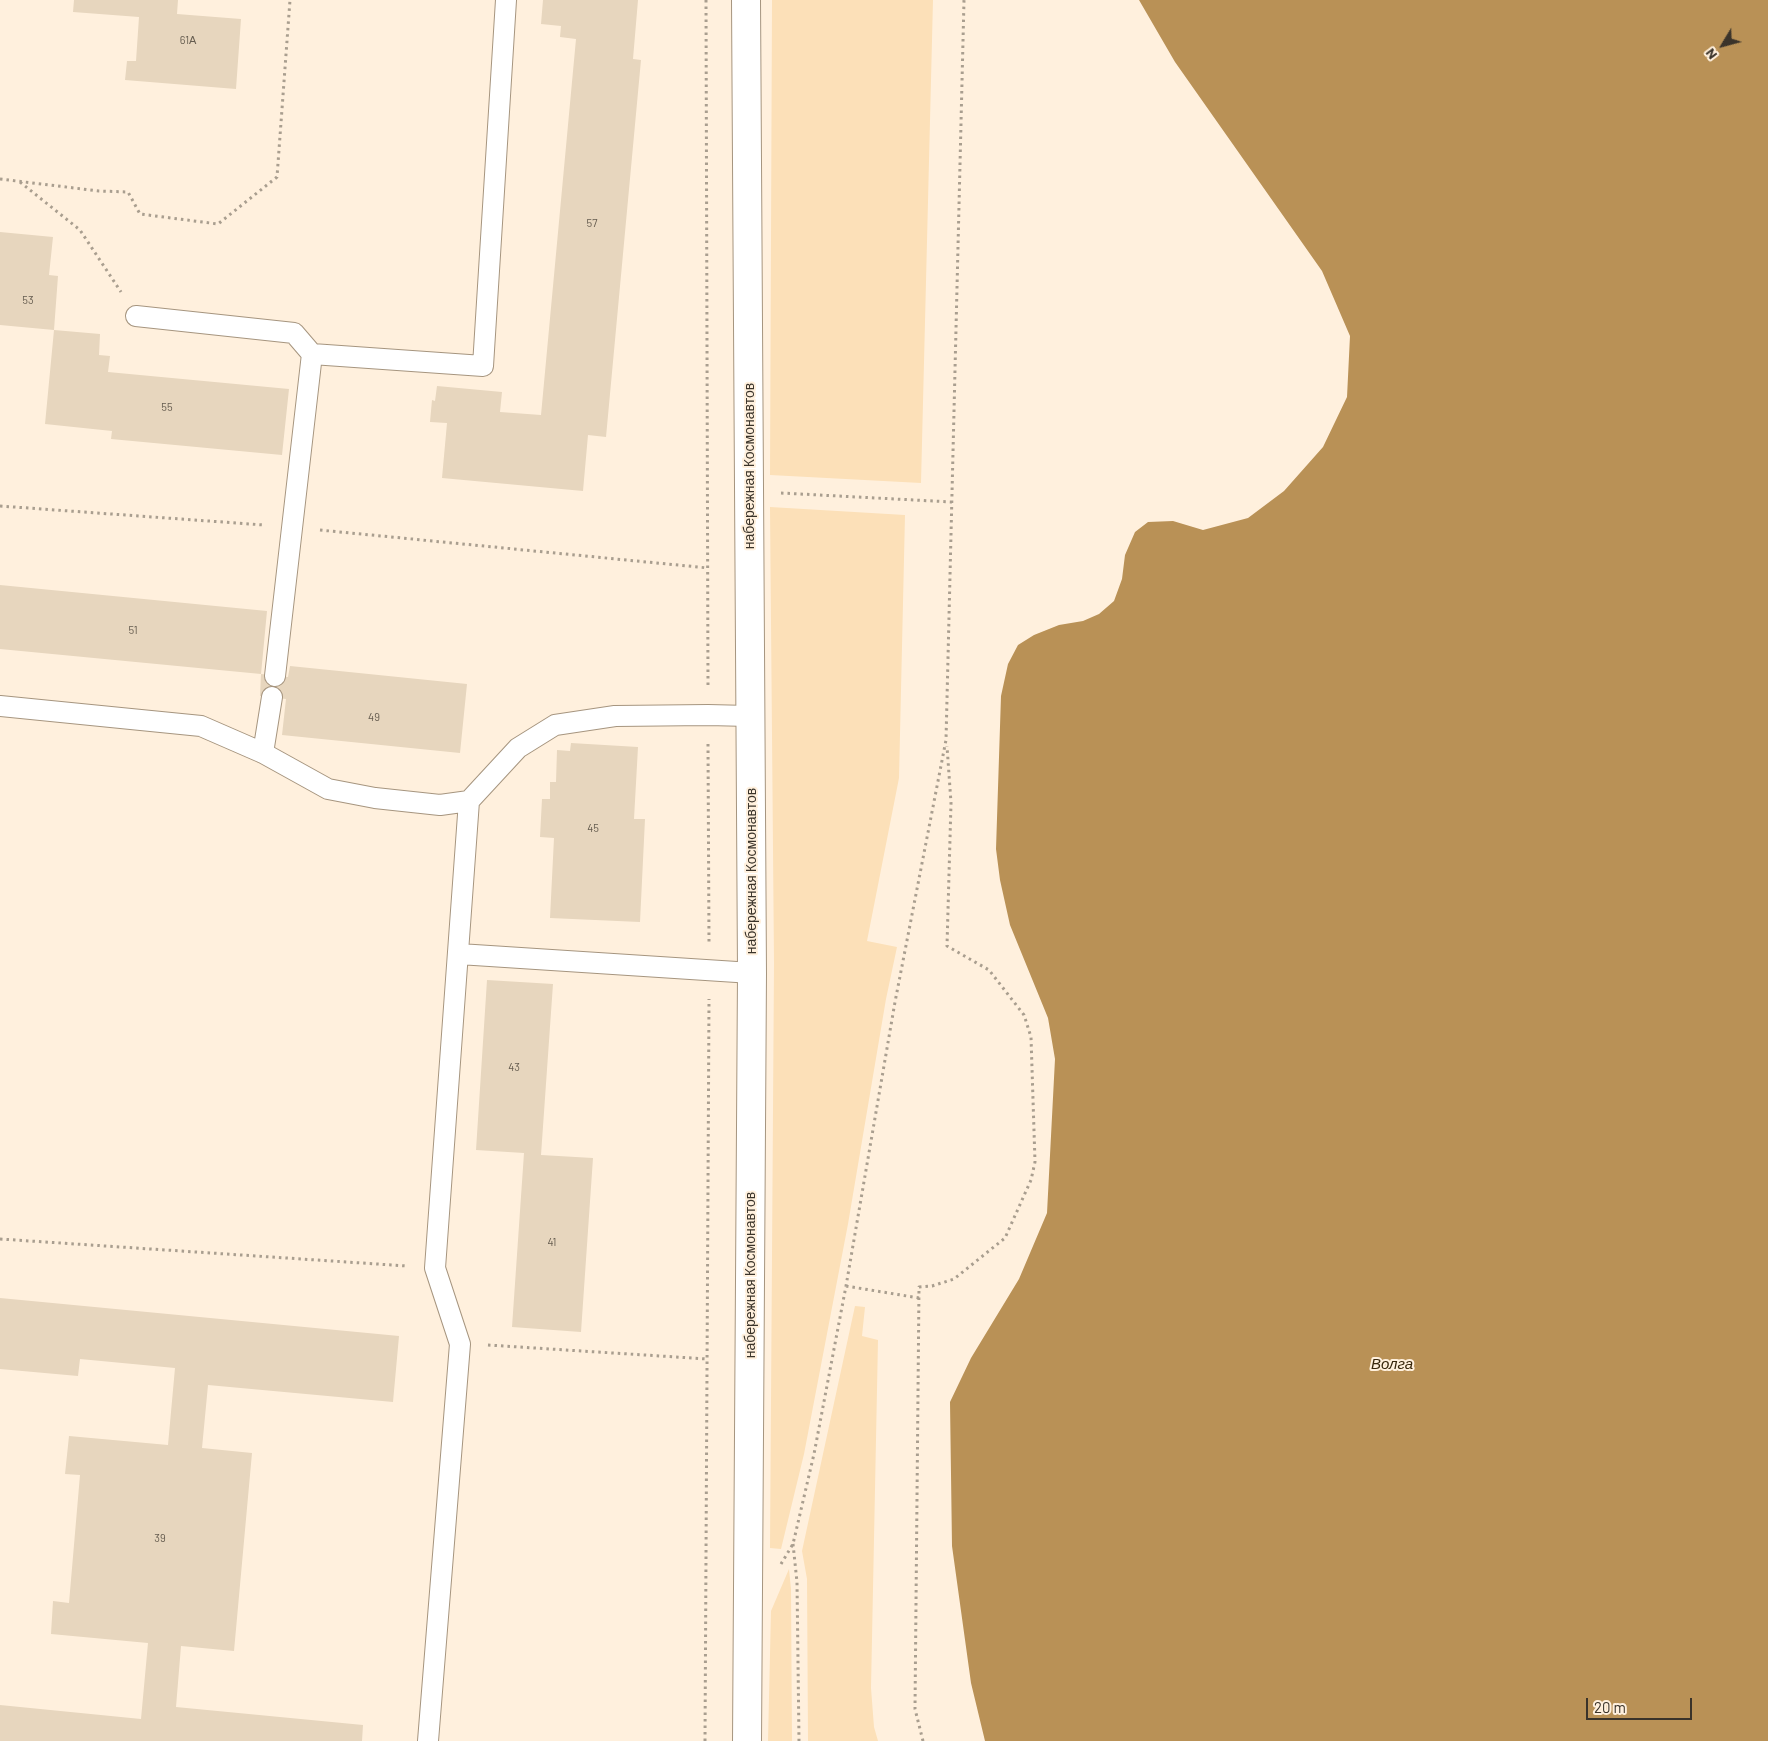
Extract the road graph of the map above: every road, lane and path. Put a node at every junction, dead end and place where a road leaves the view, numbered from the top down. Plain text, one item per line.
1 (290, 0) edge
2 (506, 0) edge
3 (706, 0) edge
4 (746, 0) edge
5 (964, 0) edge
6 (0, 179) edge
7 (20, 182) junction
8 (136, 316) joint
9 (312, 354) junction
10 (799, 494) dead end
11 (952, 502) junction
12 (0, 506) edge
13 (292, 527) junction
14 (708, 568) junction
15 (275, 676) dead end
16 (272, 697) dead end
17 (0, 706) edge
18 (708, 715) junction
19 (750, 716) junction
20 (946, 740) junction
21 (263, 753) junction
22 (469, 801) junction
23 (459, 954) junction
24 (709, 970) junction
25 (752, 973) junction
26 (0, 1239) edge
27 (435, 1268) junction
28 (846, 1286) junction
29 (919, 1298) junction
30 (460, 1344) junction
31 (707, 1359) junction
32 (793, 1544) junction
33 (780, 1568) dead end
34 (428, 1741) edge
35 (705, 1741) edge
36 (747, 1741) edge
37 (800, 1741) edge
38 (923, 1741) edge

1 - 7 path
2 - 9 lane
3 - 14 path
4 - 19 street, набережная Космонавтов
5 - 11 path
6 - 7 path
7 - 8 path
8 - 9 lane
9 - 13 lane
10 - 11 path
11 - 20 path
12 - 13 path
13 - 14 path
13 - 15 lane
14 - 18 path
16 - 21 lane
17 - 21 lane
18 - 19 lane
18 - 22 lane
18 - 24 path
19 - 25 street, набережная Космонавтов
20 - 28 path
20 - 29 path
21 - 22 lane
22 - 23 lane
23 - 24 lane
23 - 27 lane
24 - 25 lane
24 - 31 path
25 - 36 street, набережная Космонавтов
26 - 27 path
27 - 30 lane
28 - 29 path
28 - 32 path
29 - 38 path
30 - 31 path
30 - 34 lane
31 - 35 path
32 - 33 path
32 - 37 path

